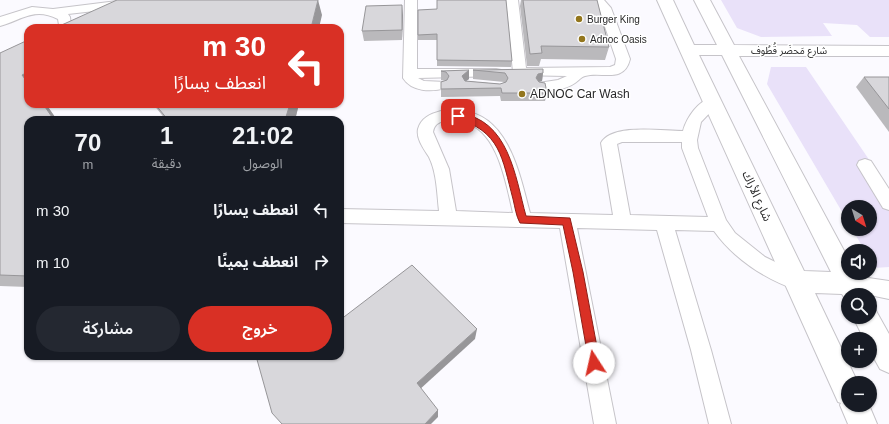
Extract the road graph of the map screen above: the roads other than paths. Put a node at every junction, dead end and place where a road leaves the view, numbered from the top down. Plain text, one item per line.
1 (411, 0) edge
2 (512, 0) edge
3 (598, 0) edge
4 (665, 0) edge
5 (702, 0) edge
6 (141, 3) edge
7 (55, 12) junction
8 (2, 21) edge
9 (65, 24) edge
10 (689, 50) junction
11 (727, 50) junction
12 (889, 51) edge
13 (578, 65) junction
14 (520, 72) junction
15 (410, 74) junction
16 (441, 85) edge
17 (470, 85) edge
18 (499, 86) edge
19 (542, 86) edge
20 (713, 102) junction
21 (689, 137) junction
22 (865, 165) dead end
23 (889, 203) edge
24 (344, 216) edge
25 (448, 218) junction
26 (523, 220) junction
27 (567, 221) junction
28 (623, 222) junction
29 (664, 224) junction
30 (718, 224) junction
31 (797, 282) junction
32 (844, 288) edge
33 (851, 288) edge
34 (877, 290) edge
35 (889, 290) edge
36 (870, 324) edge
37 (889, 360) edge
38 (841, 377) edge
39 (857, 412) edge
40 (605, 424) edge
41 (720, 424) edge
42 (863, 424) edge

1 - 15 lane
2 - 14 lane
3 - 13 lane
4 - 10 street, شارع الأراك
5 - 11 street
6 - 7 lane
7 - 8 lane
7 - 9 lane
10 - 11 street, شارع مَحضَر قُطُوف
10 - 20 street, شارع الأراك
11 - 12 street, شارع مَحضَر قُطُوف
11 - 33 street
13 - 14 lane
13 - 19 lane
14 - 15 lane
15 - 16 lane
17 - 18 lane
20 - 21 lane
20 - 31 street, شارع الأراك
21 - 28 lane
21 - 30 lane
22 - 23 lane
24 - 25 lane
25 - 26 lane
25 - 26 lane
26 - 27 lane
27 - 28 lane
27 - 40 lane
28 - 29 lane
29 - 30 lane
29 - 41 lane
30 - 31 lane
31 - 32 street
31 - 38 street, شارع الأراك
34 - 35 lane
36 - 37 street
39 - 42 street

